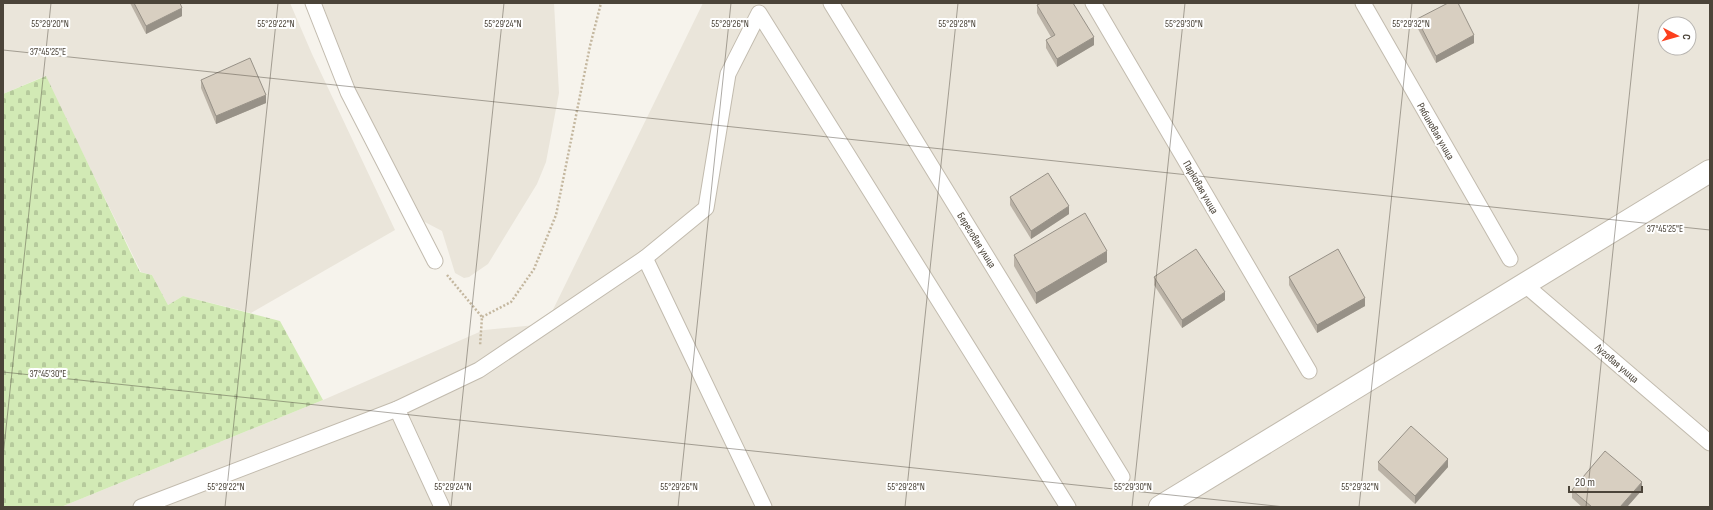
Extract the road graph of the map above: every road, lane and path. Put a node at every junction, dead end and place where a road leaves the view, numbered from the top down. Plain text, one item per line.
1 (313, 3) edge
2 (601, 3) edge
3 (831, 3) edge
4 (1093, 3) edge
5 (1363, 3) edge
6 (1710, 171) edge
7 (645, 258) junction
8 (1510, 259) dead end
9 (435, 261) joint
10 (1524, 284) junction
11 (482, 317) junction
12 (479, 370) junction
13 (1309, 371) dead end
14 (397, 409) junction
15 (1710, 443) edge
16 (1122, 477) dead end
17 (141, 507) edge
18 (442, 507) edge
19 (764, 507) edge
20 (1068, 507) edge
21 (1160, 507) edge

1 - 9 lane
2 - 11 path
3 - 16 lane, Береговая улица
4 - 13 lane, Парковая улица
5 - 8 lane, Рябиновая улица
6 - 10 street
7 - 12 lane
7 - 19 lane
7 - 20 lane
9 - 11 path
10 - 15 lane, Луговая улица
10 - 21 street
11 - 12 path
12 - 14 lane
14 - 17 lane
14 - 18 lane

